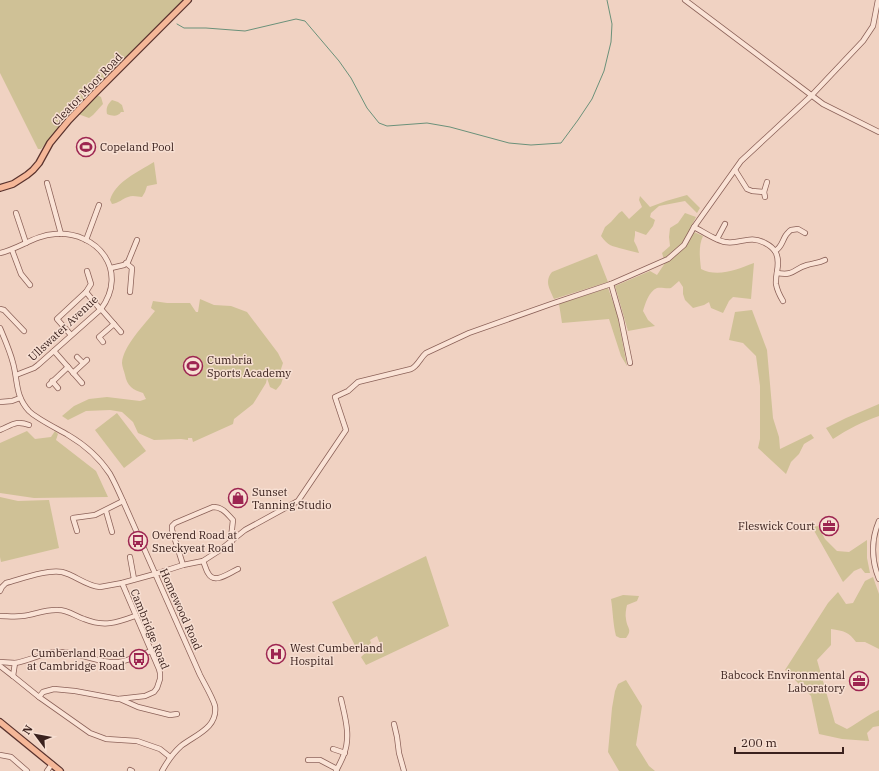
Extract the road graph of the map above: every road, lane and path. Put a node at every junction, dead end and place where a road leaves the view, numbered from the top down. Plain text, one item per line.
1 (188, 0) edge
2 (685, 0) edge
3 (878, 0) edge
4 (811, 96) junction
5 (879, 132) edge
6 (734, 170) junction
7 (767, 182) dead end
8 (47, 183) dead end
9 (0, 188) edge
10 (99, 205) dead end
11 (16, 213) dead end
12 (726, 224) dead end
13 (694, 227) junction
14 (60, 234) junction
15 (805, 234) dead end
16 (717, 239) junction
17 (86, 240) junction
18 (137, 240) dead end
19 (26, 243) junction
20 (12, 250) junction
21 (775, 251) junction
22 (0, 253) edge
23 (825, 260) dead end
24 (126, 263) junction
25 (111, 268) junction
26 (88, 271) dead end
27 (777, 273) junction
28 (611, 284) junction
29 (30, 286) dead end
30 (86, 292) junction
31 (130, 292) dead end
32 (783, 301) dead end
33 (0, 309) edge
34 (100, 309) junction
35 (114, 324) junction
36 (0, 328) edge
37 (24, 331) dead end
38 (121, 332) dead end
39 (72, 335) junction
40 (103, 342) dead end
41 (54, 351) junction
42 (77, 357) dead end
43 (630, 363) dead end
44 (68, 367) junction
45 (73, 373) junction
46 (16, 375) junction
47 (82, 383) dead end
48 (58, 388) dead end
49 (20, 398) junction
50 (0, 402) edge
51 (29, 425) dead end
52 (0, 430) edge
53 (123, 501) junction
54 (106, 511) junction
55 (879, 521) edge
56 (76, 532) dead end
57 (112, 532) dead end
58 (232, 541) junction
59 (130, 557) dead end
60 (203, 560) junction
61 (183, 565) junction
62 (238, 569) dead end
63 (155, 574) junction
64 (134, 579) junction
65 (879, 579) edge
66 (122, 583) junction
67 (0, 590) edge
68 (0, 616) edge
69 (135, 616) junction
70 (151, 651) junction
71 (0, 662) edge
72 (15, 663) junction
73 (0, 666) edge
74 (13, 676) junction
75 (140, 696) junction
76 (39, 697) junction
77 (341, 698) dead end
78 (118, 699) junction
79 (138, 707) junction
80 (177, 714) dead end
81 (0, 722) edge
82 (394, 724) dead end
83 (333, 749) dead end
84 (345, 753) junction
85 (0, 755) edge
86 (170, 757) junction
87 (308, 760) dead end
88 (52, 764) junction
89 (337, 770) edge
90 (27, 771) edge
91 (47, 771) edge
92 (60, 771) edge
93 (162, 771) edge
94 (404, 771) edge

1 - 9 main road, Cleator Moor Road
2 - 4 street
3 - 4 street
4 - 5 street
4 - 6 street
6 - 7 street
6 - 13 street
8 - 14 street
10 - 17 street
11 - 19 street
12 - 16 street
13 - 16 street
13 - 28 street
14 - 17 street
14 - 19 street
15 - 21 street
16 - 21 street
17 - 25 street
18 - 24 street
19 - 20 street
20 - 22 street
20 - 29 street
21 - 27 street
23 - 27 street
24 - 25 street
24 - 31 street
25 - 34 street, Ullswater Avenue
26 - 30 street
27 - 32 street
28 - 43 street
28 - 58 street
30 - 34 street
30 - 39 street
33 - 37 street
34 - 35 street
34 - 39 street, Ullswater Avenue
35 - 38 street
35 - 40 street
36 - 46 street
39 - 41 street, Ullswater Avenue
41 - 44 street
41 - 46 street, Ullswater Avenue
42 - 45 street
44 - 45 street
44 - 48 street
45 - 47 street
46 - 49 street
49 - 50 street
49 - 53 street, Homewood Road
51 - 52 street
53 - 54 street
53 - 63 street, Homewood Road
54 - 56 street
54 - 57 street
55 - 65 street
58 - 60 street
58 - 61 street
59 - 64 street
60 - 61 street
60 - 62 street
61 - 63 street
63 - 64 street
63 - 86 street, Homewood Road
64 - 66 street
66 - 67 street
66 - 69 street, Cambridge Road
68 - 69 street
69 - 70 street, Cambridge Road
70 - 72 street
70 - 75 street, Cambridge Road
71 - 72 street
72 - 74 street
73 - 74 street
74 - 76 street
75 - 78 street, Cambridge Road
75 - 79 street
76 - 78 street, Cambridge Road
76 - 86 street
77 - 84 street
78 - 79 street, Cambridge Road
79 - 80 street, Cambridge Road
81 - 88 main road
82 - 94 street
83 - 84 street
84 - 89 street
85 - 90 street
86 - 93 street, Homewood Road
87 - 89 street
88 - 91 street
88 - 92 main road

